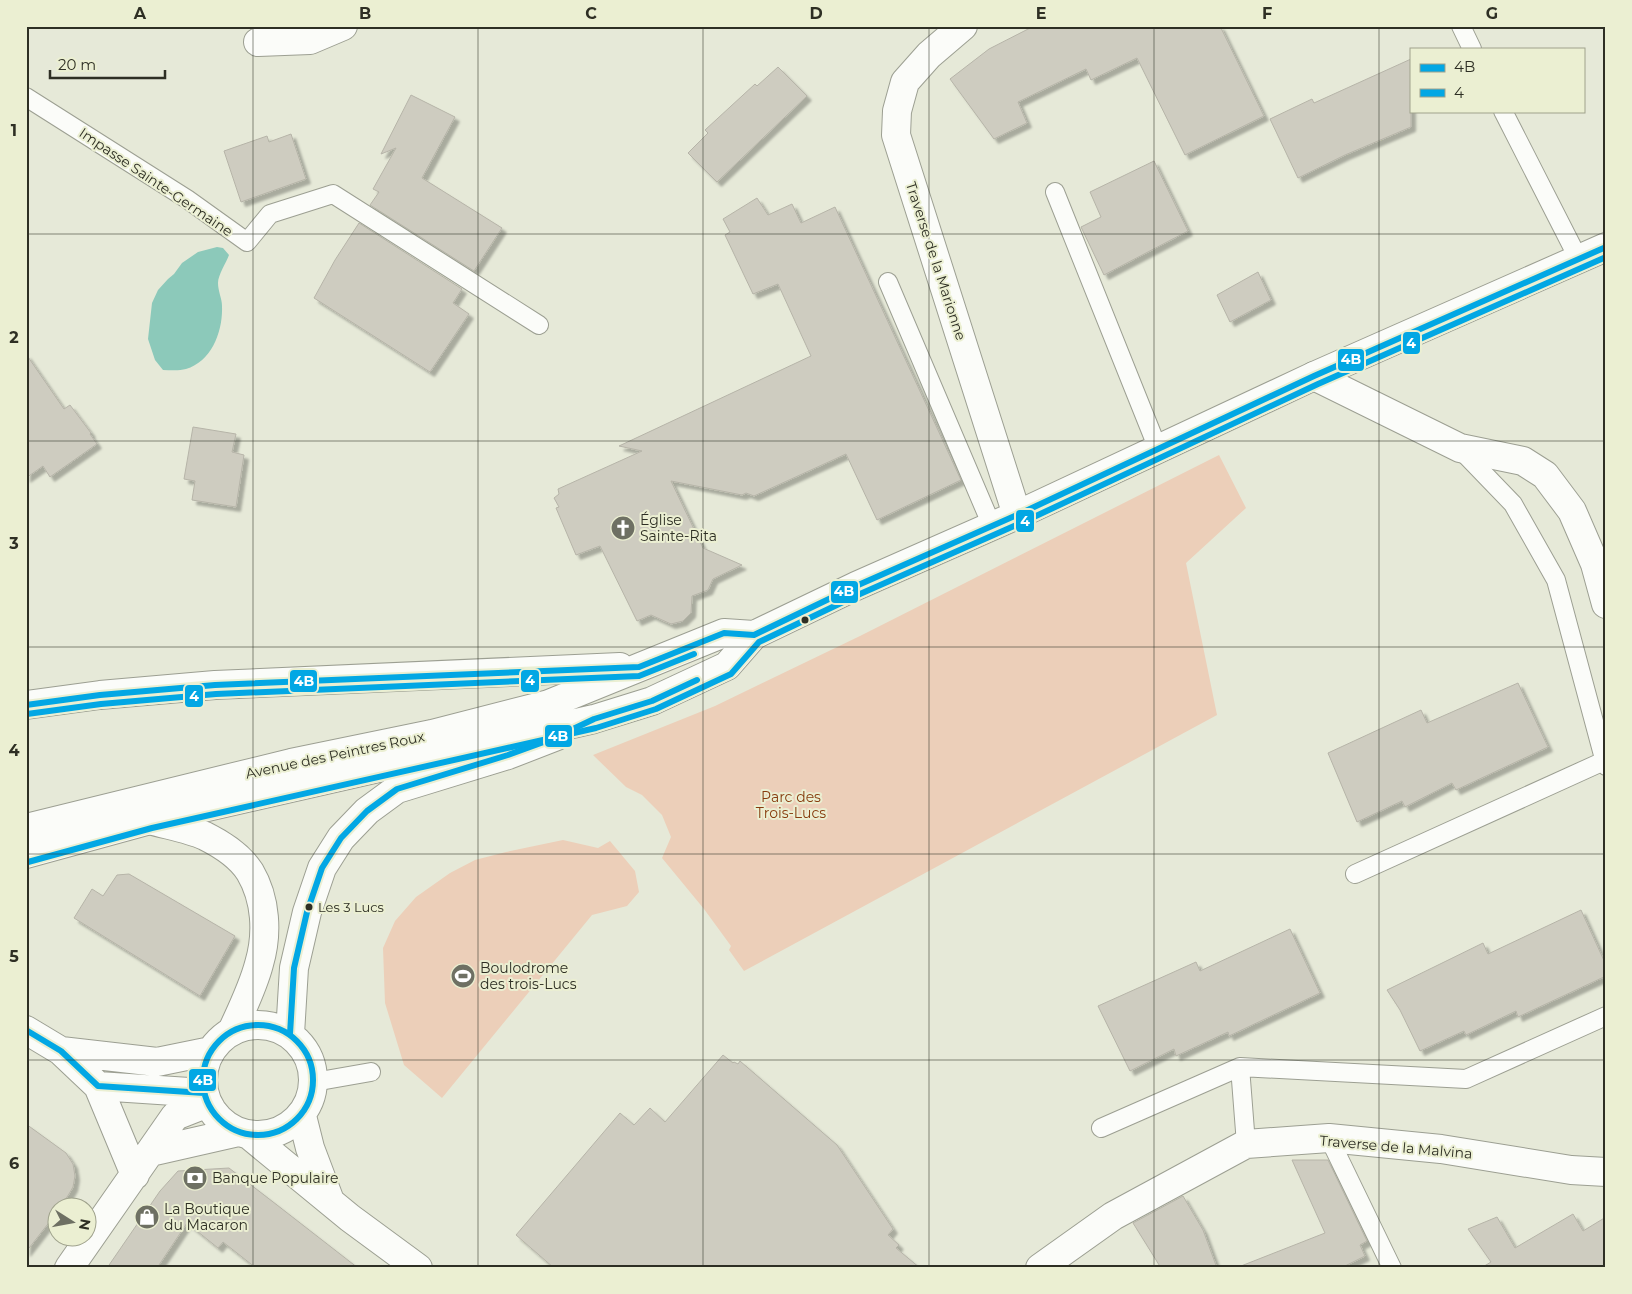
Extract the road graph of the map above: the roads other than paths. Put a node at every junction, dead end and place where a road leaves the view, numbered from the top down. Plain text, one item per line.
1 (343, 26) edge
2 (962, 26) edge
3 (1460, 26) edge
4 (258, 42) dead end
5 (1471, 48) edge
6 (26, 97) edge
7 (1504, 112) edge
8 (1055, 192) dead end
9 (1606, 247) edge
10 (1578, 258) junction
11 (888, 282) dead end
12 (539, 325) dead end
13 (1314, 376) junction
14 (1460, 448) junction
15 (1158, 449) junction
16 (1017, 515) junction
17 (992, 526) junction
18 (1606, 604) edge
19 (754, 635) junction
20 (639, 667) junction
21 (652, 701) junction
22 (26, 706) edge
23 (594, 718) junction
24 (1605, 764) edge
25 (150, 820) junction
26 (26, 828) edge
27 (26, 854) edge
28 (1355, 874) dead end
29 (1606, 1016) edge
30 (26, 1030) edge
31 (232, 1031) junction
32 (290, 1034) junction
33 (61, 1051) junction
34 (211, 1051) junction
35 (1240, 1067) junction
36 (371, 1072) dead end
37 (314, 1082) junction
38 (98, 1086) junction
39 (206, 1098) junction
40 (302, 1116) junction
41 (1101, 1128) dead end
42 (243, 1134) junction
43 (1329, 1138) junction
44 (1246, 1144) junction
45 (150, 1152) junction
46 (1606, 1172) edge
47 (135, 1175) junction
48 (330, 1202) junction
49 (69, 1268) edge
50 (418, 1268) edge
51 (1040, 1268) edge
52 (1392, 1268) edge

1 - 4 main road
2 - 16 main road, Traverse de la Marionne
3 - 5 lane
6 - 12 lane, Impasse Sainte-Germaine
7 - 10 lane
8 - 15 lane
9 - 10 main road
10 - 13 main road
11 - 17 lane
13 - 14 main road
13 - 15 main road
14 - 18 main road
14 - 24 lane
15 - 16 main road
16 - 17 main road
17 - 19 main road
19 - 20 main road, Avenue des Peintres Roux
19 - 21 main road
20 - 21 main road
20 - 22 main road
20 - 26 main road, Avenue des Peintres Roux
21 - 23 main road
23 - 25 main road, Avenue des Peintres Roux
23 - 32 main road
24 - 28 lane
25 - 27 main road, Avenue des Peintres Roux
25 - 31 main road
29 - 35 lane
30 - 33 main road
31 - 32 main road
31 - 34 main road
32 - 37 main road
33 - 34 main road
33 - 38 main road
34 - 39 main road
35 - 41 lane
35 - 44 lane
36 - 37 lane
37 - 40 main road
38 - 39 main road
38 - 47 main road
39 - 42 main road
39 - 45 main road
40 - 42 main road
40 - 48 main road
42 - 45 main road
42 - 48 main road
43 - 44 main road, Traverse de la Malvina
43 - 46 main road, Traverse de la Malvina
43 - 52 lane
44 - 51 main road, Traverse de la Malvina
45 - 47 main road
47 - 49 main road
48 - 50 main road

